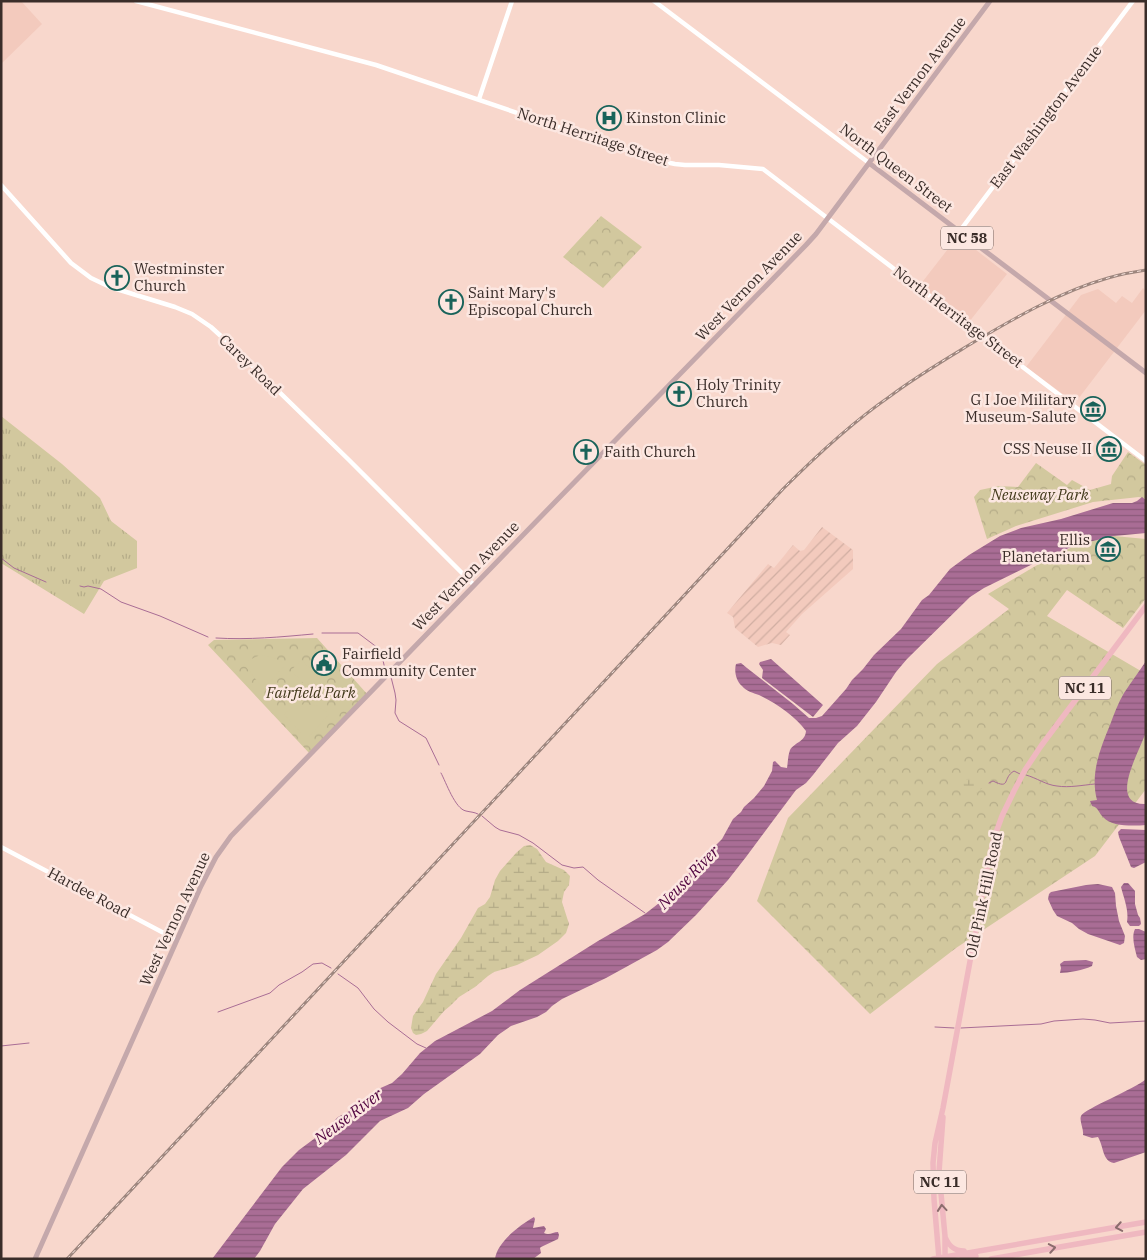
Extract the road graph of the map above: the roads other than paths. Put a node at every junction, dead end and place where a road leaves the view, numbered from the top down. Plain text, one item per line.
1 (136, 1) edge
2 (512, 1) edge
3 (654, 1) edge
4 (990, 1) edge
5 (1133, 1) edge
6 (479, 99) junction
7 (869, 163) junction
8 (1, 185) edge
9 (828, 218) junction
10 (959, 232) junction
11 (1146, 373) edge
12 (1146, 461) edge
13 (474, 586) junction
14 (1146, 606) edge
15 (1, 847) edge
16 (177, 940) junction
17 (943, 1108) junction
18 (1146, 1222) edge
19 (1146, 1232) edge
20 (945, 1236) junction
21 (991, 1249) junction
22 (979, 1252) junction
23 (940, 1258) edge
24 (35, 1259) edge
25 (962, 1259) edge
26 (991, 1259) edge

1 - 6 street, North Herritage Street
2 - 6 street
3 - 7 street, North Queen Street / NC 58
4 - 7 main road, East Vernon Avenue
5 - 10 street, East Washington Avenue
6 - 9 street, North Herritage Street
7 - 9 main road, West Vernon Avenue
7 - 10 main road, North Queen Street / NC 58
8 - 13 street, Carey Road
9 - 12 street, North Herritage Street
9 - 13 main road, West Vernon Avenue
10 - 11 main road, North Queen Street / NC 58
13 - 16 main road, West Vernon Avenue
14 - 17 highway, Old Pink Hill Road / NC 11
15 - 16 street, Hardee Road
16 - 24 main road, West Vernon Avenue
20 -> 17 highway, Old Pink Hill Road / NC 11
17 - 23 highway, Old Pink Hill Road / NC 11
18 -> 21 highway
26 -> 19 highway
20 - 22 highway
20 - 23 highway, Old Pink Hill Road / NC 11
21 - 22 highway
21 - 25 highway
22 - 23 highway

